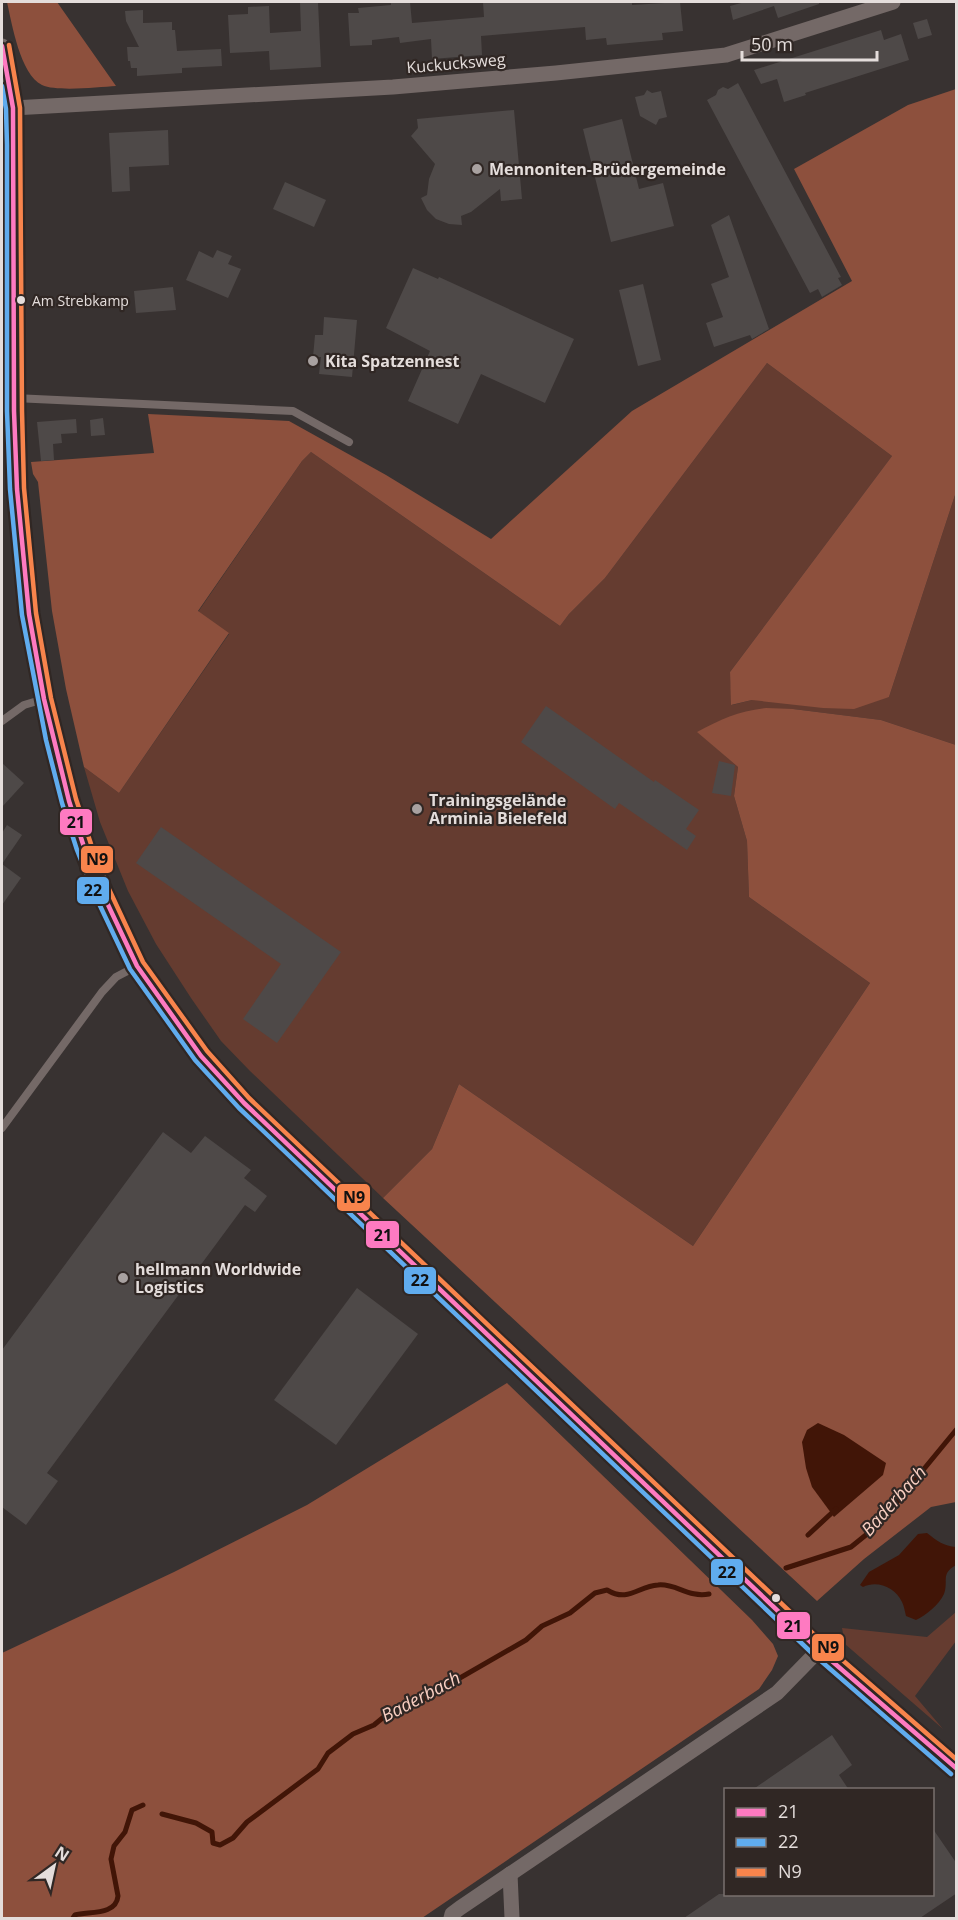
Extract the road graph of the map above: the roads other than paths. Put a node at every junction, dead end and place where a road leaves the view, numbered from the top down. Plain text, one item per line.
1 (894, 2) edge
2 (2, 46) edge
3 (13, 108) junction
4 (14, 398) junction
5 (349, 442) dead end
6 (44, 699) junction
7 (2, 721) edge
8 (137, 966) junction
9 (2, 1128) edge
10 (819, 1650) junction
11 (957, 1768) edge
12 (510, 1874) junction
13 (450, 1917) edge
14 (512, 1918) edge

1 - 3 street, Kuckucksweg
2 - 3 street
3 - 4 street
4 - 5 lane
4 - 6 street
6 - 7 lane
6 - 8 street
8 - 9 lane
8 - 10 street
10 - 11 street
10 - 12 street
12 - 13 street
12 - 14 street

